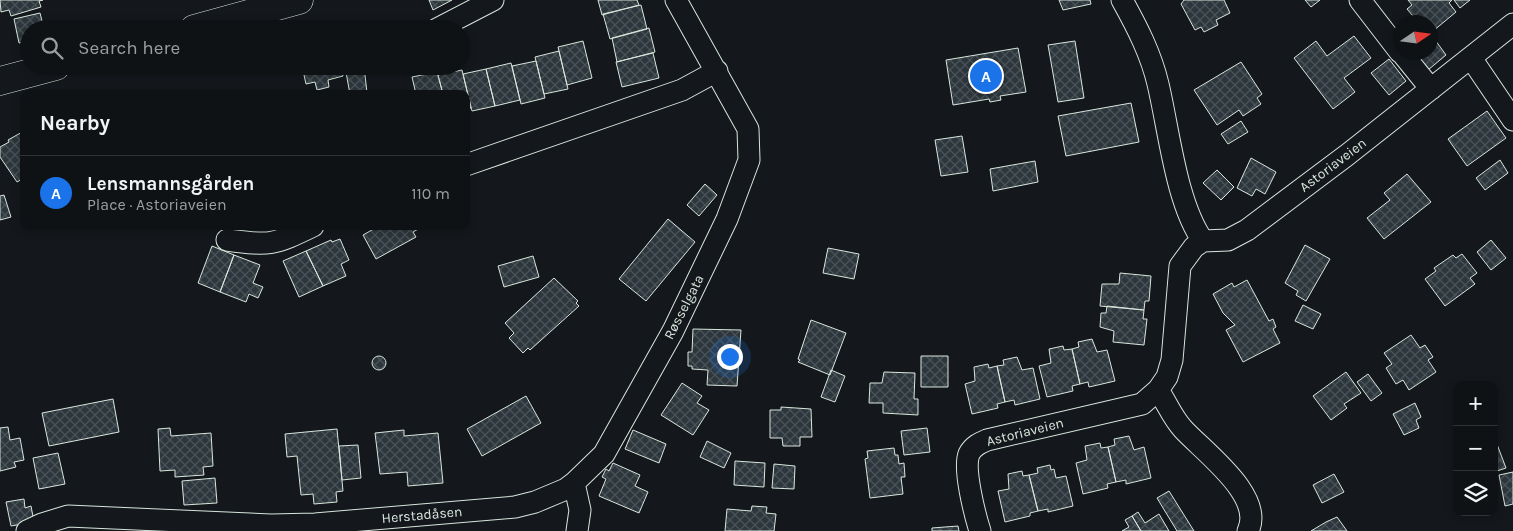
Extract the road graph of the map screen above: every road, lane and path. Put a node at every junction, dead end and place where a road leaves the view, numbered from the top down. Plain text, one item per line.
1 (299, 0) edge
2 (493, 0) edge
3 (676, 0) edge
4 (1122, 0) edge
5 (1360, 0) edge
6 (227, 20) edge
7 (454, 20) edge
8 (1513, 24) edge
9 (1393, 42) edge
10 (1470, 58) junction
11 (1407, 60) edge
12 (717, 71) junction
13 (22, 75) edge
14 (0, 81) edge
15 (1431, 89) junction
16 (1513, 120) edge
17 (470, 164) edge
18 (304, 230) edge
19 (227, 240) dead end
20 (1203, 241) junction
21 (1158, 390) junction
22 (574, 484) junction
23 (27, 531) edge
24 (577, 531) edge
25 (980, 531) edge
26 (1248, 531) edge

1 - 6 main road
2 - 7 street
3 - 12 street, Røsselgata
4 - 20 street
5 - 9 street
8 - 10 street, Astoriaveien
10 - 15 street, Astoriaveien
10 - 16 street
11 - 15 street
12 - 17 street
12 - 22 street, Røsselgata
13 - 14 main road
15 - 20 street, Astoriaveien
18 - 19 street
20 - 21 street, Astoriaveien
21 - 25 street, Astoriaveien
21 - 26 street
22 - 23 street, Herstadåsen
22 - 24 street

